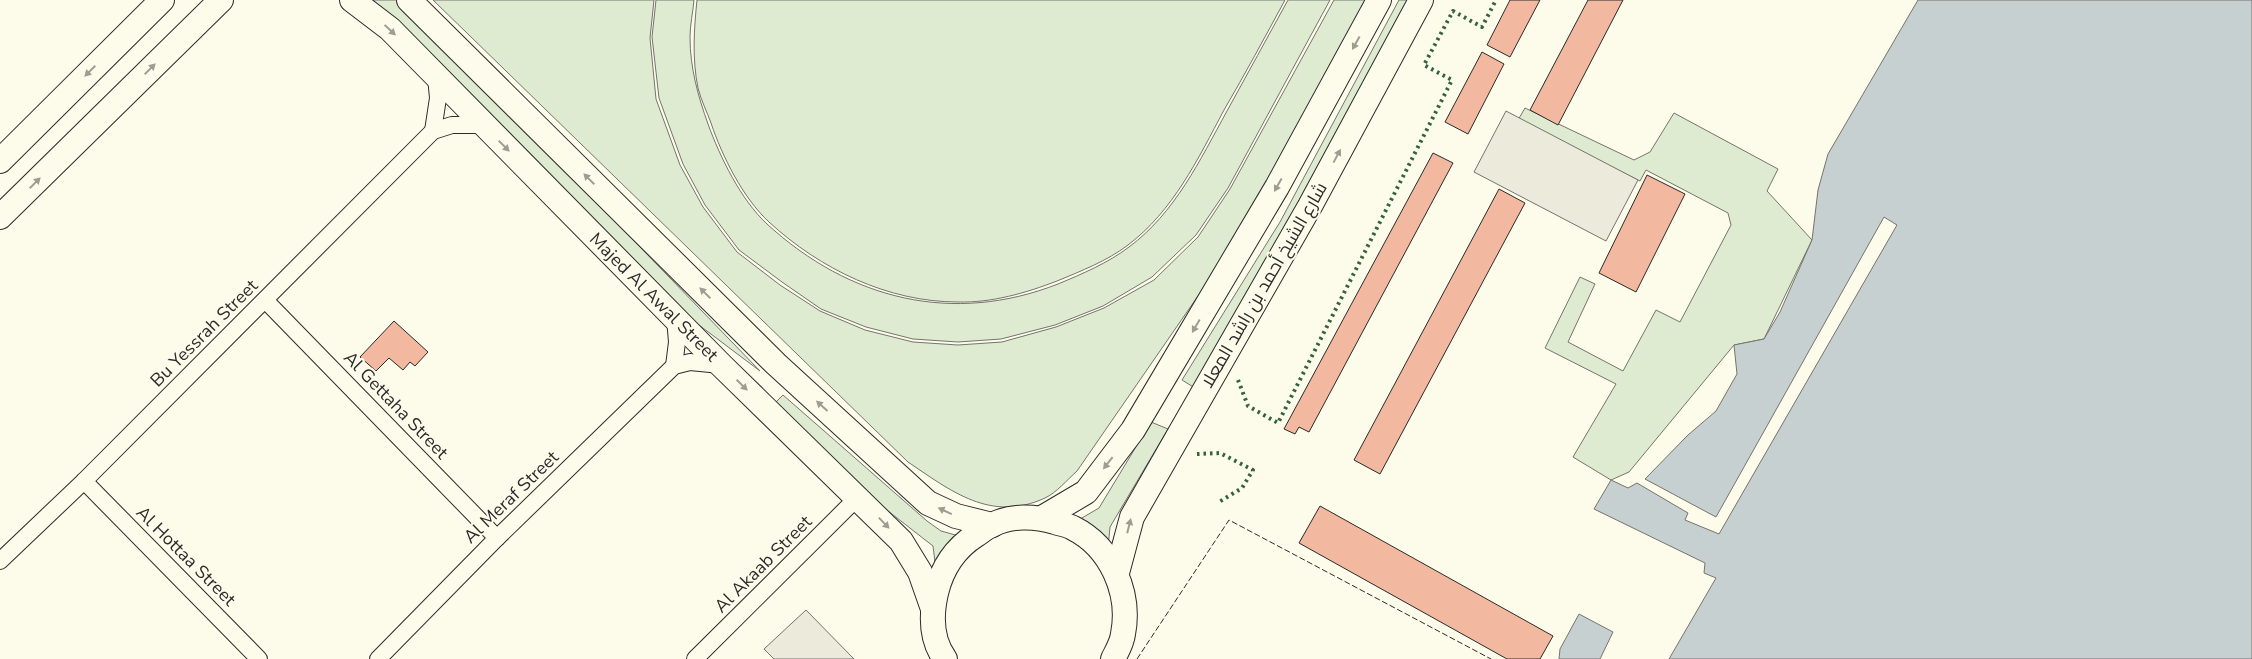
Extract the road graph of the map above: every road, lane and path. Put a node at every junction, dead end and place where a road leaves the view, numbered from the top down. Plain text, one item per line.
1 (162, 0) edge
2 (221, 0) edge
3 (352, 0) edge
4 (409, 0) edge
5 (1379, 0) edge
6 (1421, 0) edge
7 (436, 77) junction
8 (484, 125) junction
9 (433, 132) junction
10 (0, 161) edge
11 (0, 217) edge
12 (265, 300) junction
13 (675, 318) junction
14 (721, 365) junction
15 (674, 366) junction
16 (84, 481) junction
17 (858, 496) junction
18 (1042, 518) junction
19 (992, 525) junction
20 (497, 538) junction
21 (0, 561) edge
22 (1117, 573) junction
23 (933, 609) junction
24 (944, 658) edge
25 (259, 659) edge
26 (378, 659) edge
27 (695, 659) edge
28 (1113, 659) edge

1 -> 10 street
11 -> 2 street
3 -> 7 street, Majed Al Awal Street
19 -> 4 street
5 -> 18 street
22 -> 6 street, شارع الشيخ أحمد بن راشد المعلا
7 - 8 street, Majed Al Awal Street
7 - 9 street
8 - 9 street, Bu Yessrah Street
8 -> 13 street, Majed Al Awal Street
9 - 12 street, Bu Yessrah Street
12 - 16 street, Bu Yessrah Street
12 - 20 street, Al Gettaha Street
13 - 14 street, Majed Al Awal Street
13 - 15 street
14 - 15 street
14 -> 17 street, Majed Al Awal Street
15 - 20 street, Al Meraf Street
16 - 21 street, Bu Yessrah Street
16 - 25 street, Al Hottaa Street
17 -> 23 street, Majed Al Awal Street
17 - 27 street, Al Akaab Street
18 - 19 street
18 - 22 street
19 - 23 street
20 - 26 street, Al Meraf Street
22 - 28 street
23 - 24 street

